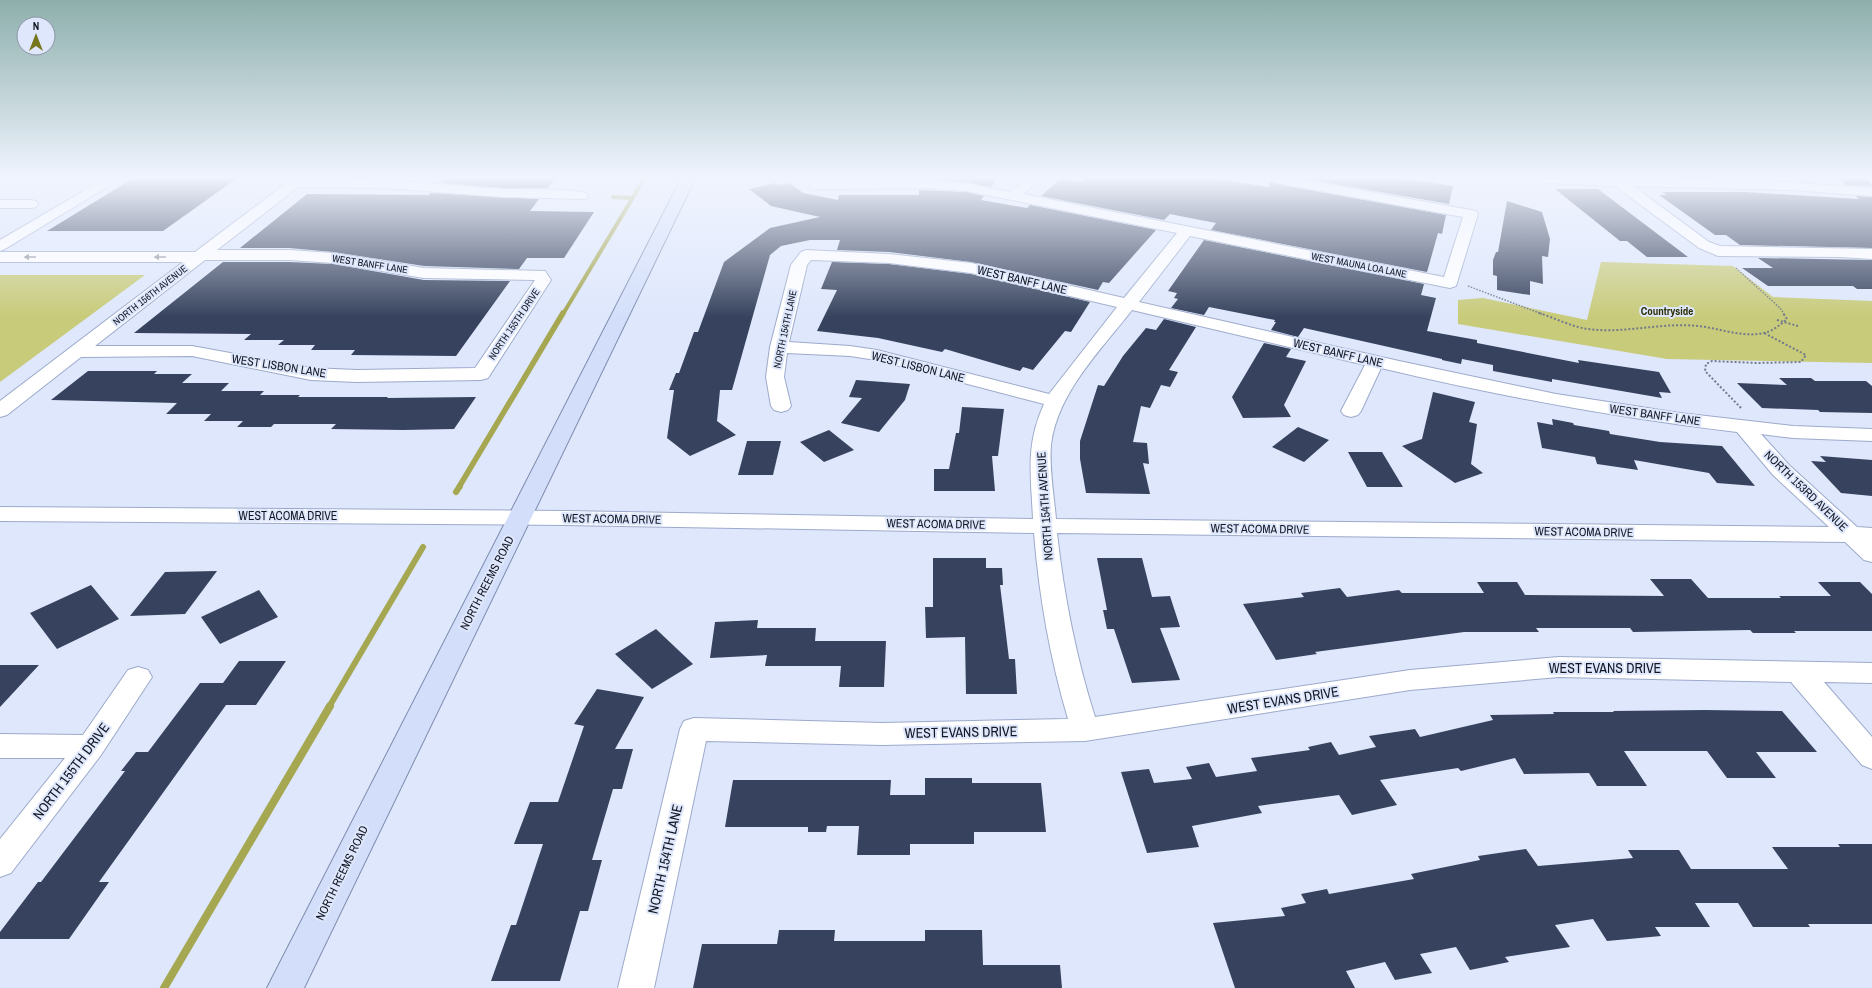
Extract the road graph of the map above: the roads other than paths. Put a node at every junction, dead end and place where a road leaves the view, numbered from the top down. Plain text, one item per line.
1 (35, 225) edge
2 (240, 225) edge
3 (665, 225) edge
4 (1163, 225) edge
5 (1468, 225) edge
6 (1678, 225) edge
7 (1187, 230) junction
8 (0, 246) edge
9 (1872, 254) edge
10 (806, 255) joint
11 (200, 256) junction
12 (0, 257) edge
13 (540, 274) joint
14 (1129, 304) junction
15 (779, 347) junction
16 (77, 352) junction
17 (1375, 362) junction
18 (481, 374) joint
19 (1055, 401) junction
20 (781, 406) dead end
21 (0, 411) edge
22 (1351, 411) dead end
23 (1751, 427) junction
24 (1872, 434) edge
25 (0, 514) edge
26 (520, 518) junction
27 (1044, 526) junction
28 (1861, 535) edge
29 (1872, 554) edge
30 (1798, 671) junction
31 (1872, 673) edge
32 (138, 677) dead end
33 (694, 729) joint
34 (1085, 730) junction
35 (0, 746) edge
36 (91, 747) junction
37 (1872, 757) edge
38 (0, 863) edge
39 (286, 988) edge
40 (636, 988) edge

1 - 8 street
2 - 11 street, NORTH 156TH AVENUE
3 - 26 main road, NORTH REEMS ROAD
4 - 7 street, WEST MAUNA LOA LANE
5 - 7 street, WEST MAUNA LOA LANE
6 - 9 street
7 - 14 street, NORTH 154TH AVENUE
10 - 14 street, WEST BANFF LANE
10 - 15 street, NORTH 154TH LANE
11 -> 12 street, WEST BANFF LANE
11 - 13 street, WEST BANFF LANE
11 - 16 street, NORTH 156TH AVENUE
13 - 18 street, NORTH 155TH DRIVE
14 - 17 street, WEST BANFF LANE
14 - 19 street, NORTH 154TH AVENUE
15 - 19 street, WEST LISBON LANE
15 - 20 street, NORTH 154TH LANE
16 - 18 street, WEST LISBON LANE
16 - 21 street, NORTH 156TH AVENUE
17 - 22 street
17 - 23 street, WEST BANFF LANE
19 - 27 street, NORTH 154TH AVENUE
23 - 24 street, WEST BANFF LANE
23 - 28 street, NORTH 153RD AVENUE
25 - 26 street, WEST ACOMA DRIVE
26 - 27 street, WEST ACOMA DRIVE
26 - 39 main road, NORTH REEMS ROAD
27 - 28 street, WEST ACOMA DRIVE
27 - 34 street, NORTH 154TH AVENUE
28 - 29 street, NORTH 153RD AVENUE
30 - 31 street, WEST EVANS DRIVE
30 - 34 street, WEST EVANS DRIVE
30 - 37 street
32 - 36 street, NORTH 155TH DRIVE
33 - 34 street, WEST EVANS DRIVE
33 - 40 street, NORTH 154TH LANE
35 - 36 street
36 - 38 street, NORTH 155TH DRIVE

